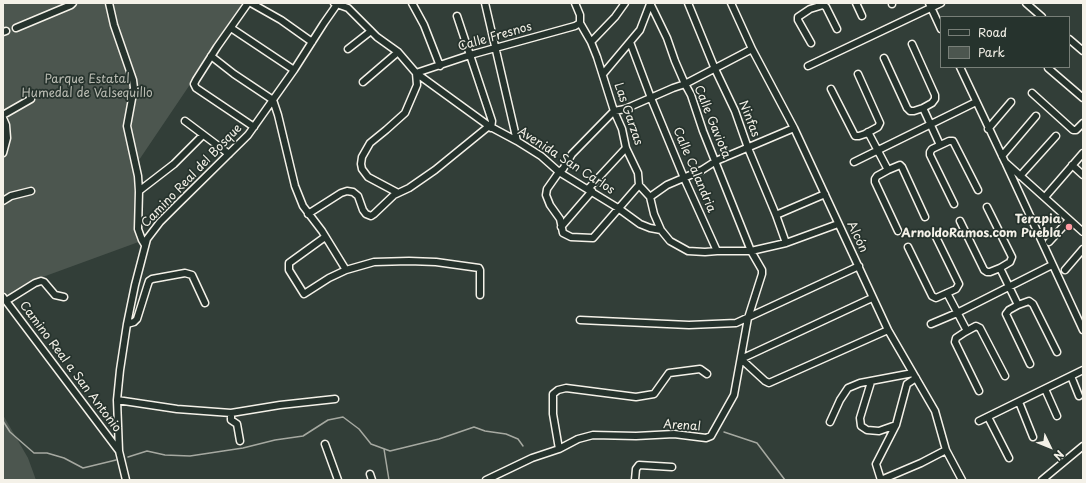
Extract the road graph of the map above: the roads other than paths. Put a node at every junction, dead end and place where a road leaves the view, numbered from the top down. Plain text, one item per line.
1 (73, 3) edge
2 (109, 3) edge
3 (250, 3) edge
4 (336, 3) edge
5 (412, 3) edge
6 (485, 3) edge
7 (575, 3) edge
8 (625, 3) edge
9 (688, 3) edge
10 (731, 3) edge
11 (856, 3) edge
12 (941, 3) edge
13 (1026, 3) edge
14 (650, 4) edge
15 (930, 5) edge
16 (809, 6) edge
17 (655, 14) junction
18 (458, 16) dead end
19 (862, 16) dead end
20 (1041, 16) edge
21 (580, 23) junction
22 (643, 25) junction
23 (940, 26) edge
24 (16, 28) dead end
25 (231, 28) junction
26 (837, 29) dead end
27 (371, 31) junction
28 (1070, 40) edge
29 (312, 42) junction
30 (591, 42) junction
31 (630, 42) junction
32 (811, 43) dead end
33 (912, 44) dead end
34 (496, 48) junction
35 (348, 49) dead end
36 (752, 49) junction
37 (1083, 51) edge
38 (398, 52) junction
39 (470, 55) junction
40 (211, 56) junction
41 (884, 58) dead end
42 (440, 66) junction
43 (808, 66) dead end
44 (960, 68) edge
45 (1048, 68) dead end
46 (715, 69) junction
47 (294, 70) junction
48 (416, 73) junction
49 (603, 74) junction
50 (858, 74) dead end
51 (364, 82) dead end
52 (685, 84) junction
53 (831, 89) dead end
54 (1032, 93) dead end
55 (651, 98) junction
56 (1083, 98) edge
57 (31, 99) dead end
58 (273, 100) junction
59 (976, 102) junction
60 (1011, 102) dead end
61 (923, 108) junction
62 (614, 111) junction
63 (3, 116) edge
64 (1036, 116) dead end
65 (185, 121) dead end
66 (1083, 123) edge
67 (931, 126) junction
68 (254, 127) junction
69 (490, 127) junction
70 (794, 128) junction
71 (988, 129) junction
72 (868, 132) junction
73 (203, 135) junction
74 (1056, 136) dead end
75 (517, 141) junction
76 (940, 145) junction
77 (626, 148) junction
78 (748, 148) junction
79 (877, 152) junction
80 (3, 153) edge
81 (1083, 153) edge
82 (229, 154) junction
83 (1002, 156) junction
84 (716, 161) junction
85 (854, 162) dead end
86 (1005, 162) junction
87 (1072, 165) junction
88 (888, 170) junction
89 (559, 172) junction
90 (1083, 175) edge
91 (1020, 176) junction
92 (684, 178) junction
93 (639, 185) junction
94 (590, 190) junction
95 (978, 190) dead end
96 (31, 191) dead end
97 (139, 191) junction
98 (398, 193) junction
99 (825, 194) junction
100 (650, 197) junction
101 (1045, 197) junction
102 (3, 201) edge
103 (954, 204) dead end
104 (987, 207) dead end
105 (618, 208) junction
106 (308, 214) junction
107 (776, 215) junction
108 (926, 217) dead end
109 (1069, 220) junction
110 (960, 221) dead end
111 (838, 224) junction
112 (561, 227) junction
113 (661, 230) junction
114 (898, 231) dead end
115 (1083, 232) edge
116 (325, 237) junction
117 (936, 237) dead end
118 (1048, 242) dead end
119 (786, 243) junction
120 (145, 245) junction
121 (908, 247) dead end
122 (1083, 249) edge
123 (717, 251) junction
124 (751, 251) junction
125 (1052, 265) junction
126 (859, 266) junction
127 (1000, 268) junction
128 (346, 270) junction
129 (1065, 270) dead end
130 (1010, 287) junction
131 (947, 293) junction
132 (480, 295) dead end
133 (64, 297) dead end
134 (872, 298) junction
135 (5, 299) edge
136 (205, 303) dead end
137 (1018, 305) junction
138 (957, 313) junction
139 (748, 318) junction
140 (580, 320) dead end
141 (127, 324) junction
142 (931, 324) dead end
143 (888, 330) junction
144 (1083, 330) edge
145 (967, 331) junction
146 (1057, 352) dead end
147 (741, 359) junction
148 (1030, 364) dead end
149 (1083, 370) edge
150 (707, 374) dead end
151 (914, 375) junction
152 (1005, 376) dead end
153 (1071, 376) junction
154 (871, 382) junction
155 (1044, 390) junction
156 (979, 391) dead end
157 (1079, 396) dead end
158 (336, 399) dead end
159 (117, 400) junction
160 (1019, 402) junction
161 (231, 414) junction
162 (1057, 416) dead end
163 (988, 417) junction
164 (979, 421) dead end
165 (830, 422) dead end
166 (896, 425) junction
167 (1033, 437) dead end
168 (240, 441) dead end
169 (325, 444) dead end
170 (1083, 446) edge
171 (559, 449) junction
172 (946, 450) junction
173 (119, 451) junction
174 (1009, 458) dead end
175 (672, 467) dead end
176 (960, 479) edge
177 (126, 480) edge
178 (338, 480) edge
179 (486, 480) edge
180 (635, 480) edge
181 (881, 480) edge
182 (1042, 480) edge

1 - 24 street
2 - 97 street
3 - 25 street
3 - 29 street
4 - 27 street, Avenida San Carlos
4 - 29 street, Camino Real del Bosque
5 - 42 street
6 - 34 street
7 - 21 street, Las Garzas
8 - 30 street
9 - 46 street, Ninfas
10 - 36 street, Alcón
11 - 19 street
12 - 15 street
13 - 20 street
14 - 17 street, Calle Gaviota
14 - 22 street
15 - 23 street
15 - 43 street
16 - 26 street
16 - 32 street
17 - 22 street
17 - 52 street, Calle Gaviota
18 - 39 street
21 - 30 street, Las Garzas
21 - 34 street, Calle Fresnos
22 - 31 street
25 - 40 street
25 - 47 street
27 - 35 street
27 - 38 street, Avenida San Carlos
28 - 37 street
29 - 47 street, Camino Real del Bosque
30 - 49 street, Las Garzas
31 - 49 street
31 - 55 street, Calle Calandria
33 - 61 street
34 - 39 street, Calle Fresnos
34 - 75 street
36 - 46 street
36 - 70 street, Alcón
38 - 48 street, Avenida San Carlos
38 - 51 street
39 - 42 street, Calle Fresnos
39 - 69 street
40 - 58 street
40 - 68 street
41 - 61 street
42 - 48 street, Calle Fresnos
44 - 59 street
45 - 56 street
46 - 52 street
46 - 78 street, Ninfas
47 - 58 street, Camino Real del Bosque
48 - 69 street, Avenida San Carlos
48 - 98 street
49 - 62 street, Las Garzas
50 - 72 street
52 - 55 street
52 - 84 street, Calle Gaviota
53 - 72 street
54 - 66 street
55 - 62 street
55 - 92 street, Calle Calandria
57 - 63 street
58 - 68 street, Camino Real del Bosque
58 - 106 street
59 - 67 street
59 - 71 street
60 - 71 street
61 - 67 street
62 - 77 street, Las Garzas
62 - 89 street
63 - 80 street
64 - 83 street
65 - 73 street
67 - 76 street
67 - 79 street
68 - 82 street, Camino Real del Bosque
69 - 75 street, Avenida San Carlos
69 - 98 street
70 - 78 street
70 - 99 street, Alcón
71 - 83 street
72 - 79 street
73 - 82 street
73 - 97 street
74 - 91 street
75 - 89 street, Avenida San Carlos
76 - 95 street
76 - 103 street
77 - 93 street, Las Garzas
77 - 94 street
78 - 84 street
78 - 107 street, Ninfas
79 - 85 street
79 - 88 street
81 - 87 street
82 - 120 street, Camino Real del Bosque
83 - 86 street
84 - 92 street
84 - 124 street, Calle Gaviota
86 - 91 street
86 - 125 street
87 - 90 street
87 - 101 street
88 - 108 street
88 - 114 street
89 - 94 street, Avenida San Carlos
89 - 112 street
91 - 101 street
92 - 100 street
92 - 123 street, Calle Calandria
93 - 100 street, Las Garzas
93 - 105 street
94 - 105 street, Avenida San Carlos
94 - 112 street
96 - 102 street
97 - 120 street
98 - 106 street
99 - 107 street
99 - 111 street, Alcón
100 - 113 street, Las Garzas
101 - 109 street
104 - 127 street
105 - 112 street
105 - 113 street, Avenida San Carlos
106 - 116 street
107 - 119 street, Ninfas
109 - 115 street
109 - 118 street
110 - 127 street
111 - 119 street, Avenida San Carlos
111 - 126 street, Alcón
113 - 123 street, Avenida San Carlos
116 - 128 street
116 - 128 street
117 - 131 street
119 - 124 street, Avenida San Carlos
120 - 141 street, Camino Real a San Antonio
121 - 131 street
122 - 129 street
123 - 124 street, Avenida San Carlos
124 - 139 street, Arenal
125 - 130 street
125 - 144 street
126 - 134 street, Alcón
126 - 139 street
127 - 130 street
128 - 132 street
130 - 137 street
130 - 138 street
131 - 138 street
133 - 135 street
134 - 143 street, Alcón
134 - 147 street
135 - 173 street, Camino Real a San Antonio
136 - 141 street
137 - 146 street
137 - 148 street
138 - 142 street
138 - 145 street
139 - 140 street
139 - 147 street, Arenal
141 - 159 street, Camino Real a San Antonio
143 - 147 street
143 - 151 street, Alcón
145 - 152 street
145 - 156 street
147 - 171 street, Arenal
149 - 153 street
150 - 171 street
151 - 154 street
151 - 166 street
151 - 172 street, Alcón
153 - 155 street
153 - 157 street
154 - 165 street
154 - 166 street
155 - 160 street
155 - 162 street
158 - 161 street
159 - 161 street
159 - 173 street, Camino Real a San Antonio
160 - 163 street
160 - 167 street
161 - 168 street
163 - 164 street
163 - 174 street
166 - 181 street
169 - 178 street
170 - 182 street
171 - 179 street, Arenal
172 - 176 street, Alcón
172 - 181 street
173 - 177 street, Camino Real a San Antonio
175 - 180 street

